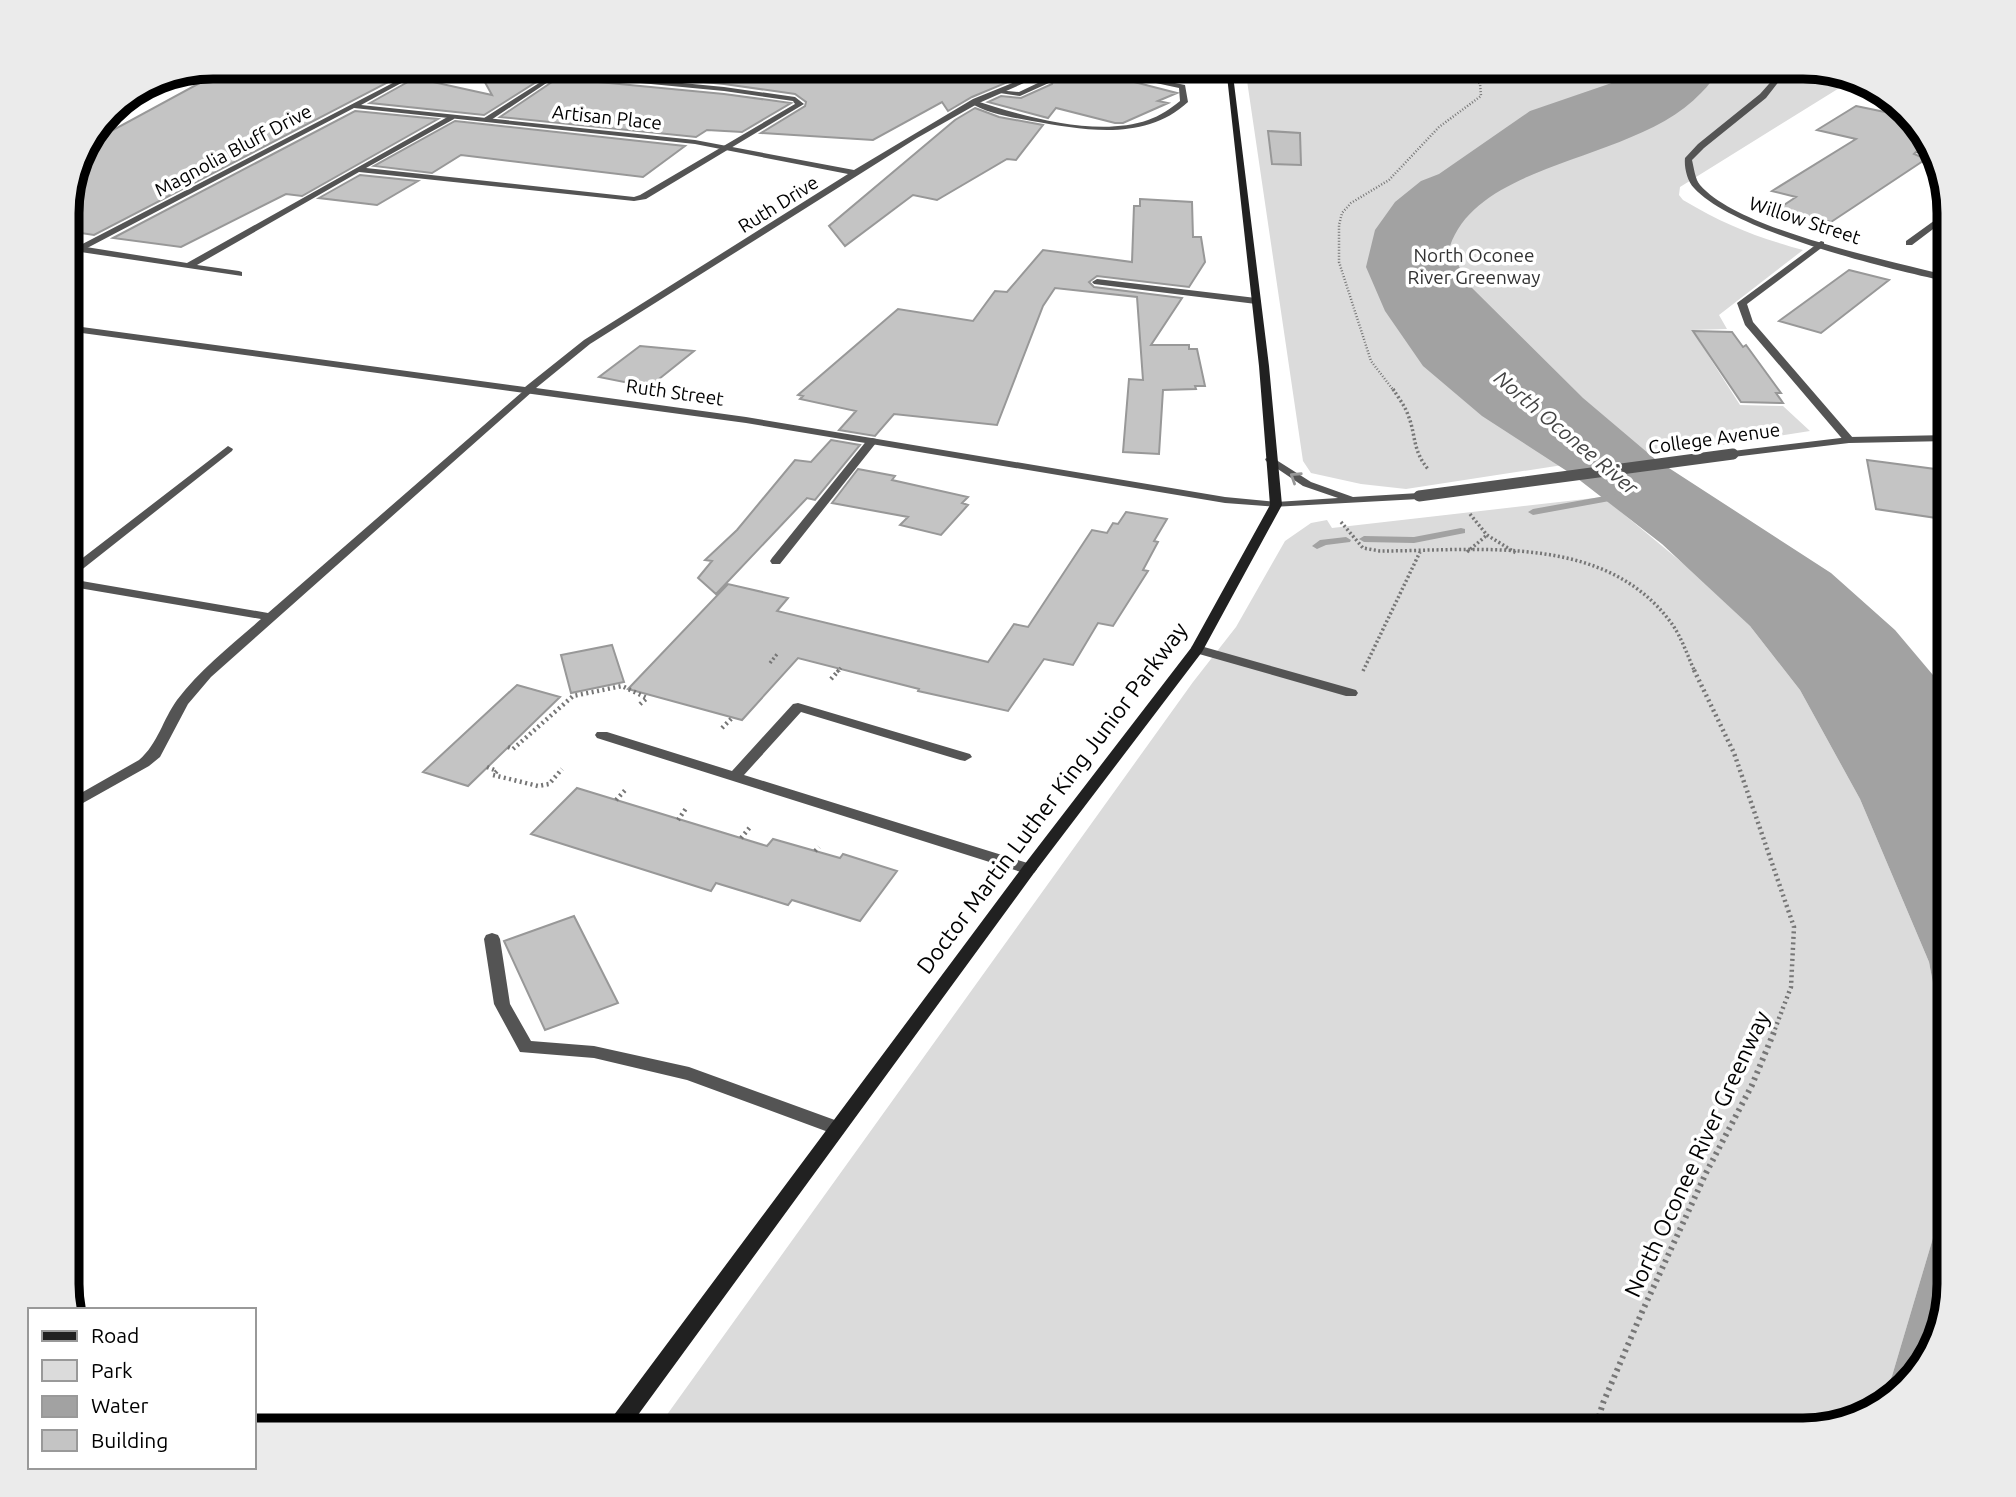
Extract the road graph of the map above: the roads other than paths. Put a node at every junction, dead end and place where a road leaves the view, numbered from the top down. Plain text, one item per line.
1 (404, 79) edge
2 (549, 79) edge
3 (619, 79) edge
4 (1030, 79) edge
5 (1036, 79) edge
6 (1145, 79) edge
7 (1230, 79) edge
8 (1777, 79) edge
9 (997, 92) junction
10 (973, 102) junction
11 (351, 106) junction
12 (451, 117) junction
13 (485, 120) junction
14 (727, 148) junction
15 (360, 170) junction
16 (857, 173) junction
17 (1937, 223) edge
18 (1909, 243) dead end
19 (1821, 244) junction
20 (79, 248) joint
21 (188, 266) junction
22 (239, 274) dead end
23 (1937, 275) edge
24 (1097, 282) dead end
25 (1256, 301) junction
26 (79, 330) edge
27 (530, 389) junction
28 (1937, 438) edge
29 (1849, 440) junction
30 (872, 441) junction
31 (228, 449) dead end
32 (1270, 459) junction
33 (1370, 501) junction
34 (1276, 505) junction
35 (776, 561) dead end
36 (79, 567) edge
37 (79, 584) edge
38 (271, 617) junction
39 (1197, 649) junction
40 (1351, 693) dead end
41 (602, 735) dead end
42 (965, 757) dead end
43 (735, 776) junction
44 (79, 800) edge
45 (1029, 869) junction
46 (492, 939) dead end
47 (837, 1128) junction
48 (624, 1418) edge

1 - 11 street, Magnolia Bluff Drive
2 - 13 street
3 - 14 street
4 - 9 street, Ruth Drive
5 - 9 street
6 - 10 street
7 - 25 main road
8 - 19 street, Willow Street
9 - 10 street, Ruth Drive
10 - 16 street, Ruth Drive
11 - 12 street, Artisan Place
11 - 20 street, Magnolia Bluff Drive
12 - 13 street, Artisan Place
12 - 15 street
13 - 14 street, Artisan Place
14 - 15 street
14 - 16 street, Artisan Place
15 - 21 street
16 - 27 street, Ruth Drive
17 - 18 street
19 - 23 street, Willow Street
19 - 29 street
20 - 21 street
21 - 22 street
24 - 25 street
25 - 32 main road
26 - 27 street, Ruth Street
27 - 30 street, Ruth Street
27 - 38 street, Ruth Drive
28 - 29 street, College Avenue
29 - 33 street, College Avenue, bridge
30 - 34 street, Ruth Street
30 - 35 street
31 - 36 street
33 -> 32 street
32 - 34 main road
33 - 34 street, College Avenue
34 - 39 main road, Doctor Martin Luther King Junior Parkway
37 - 38 street
38 - 44 street, Ruth Drive
39 - 40 street
39 - 45 main road, Doctor Martin Luther King Junior Parkway
41 - 43 street
42 - 43 street
43 - 45 street
45 - 47 main road, Doctor Martin Luther King Junior Parkway
46 - 47 street
47 - 48 main road, Doctor Martin Luther King Junior Parkway

